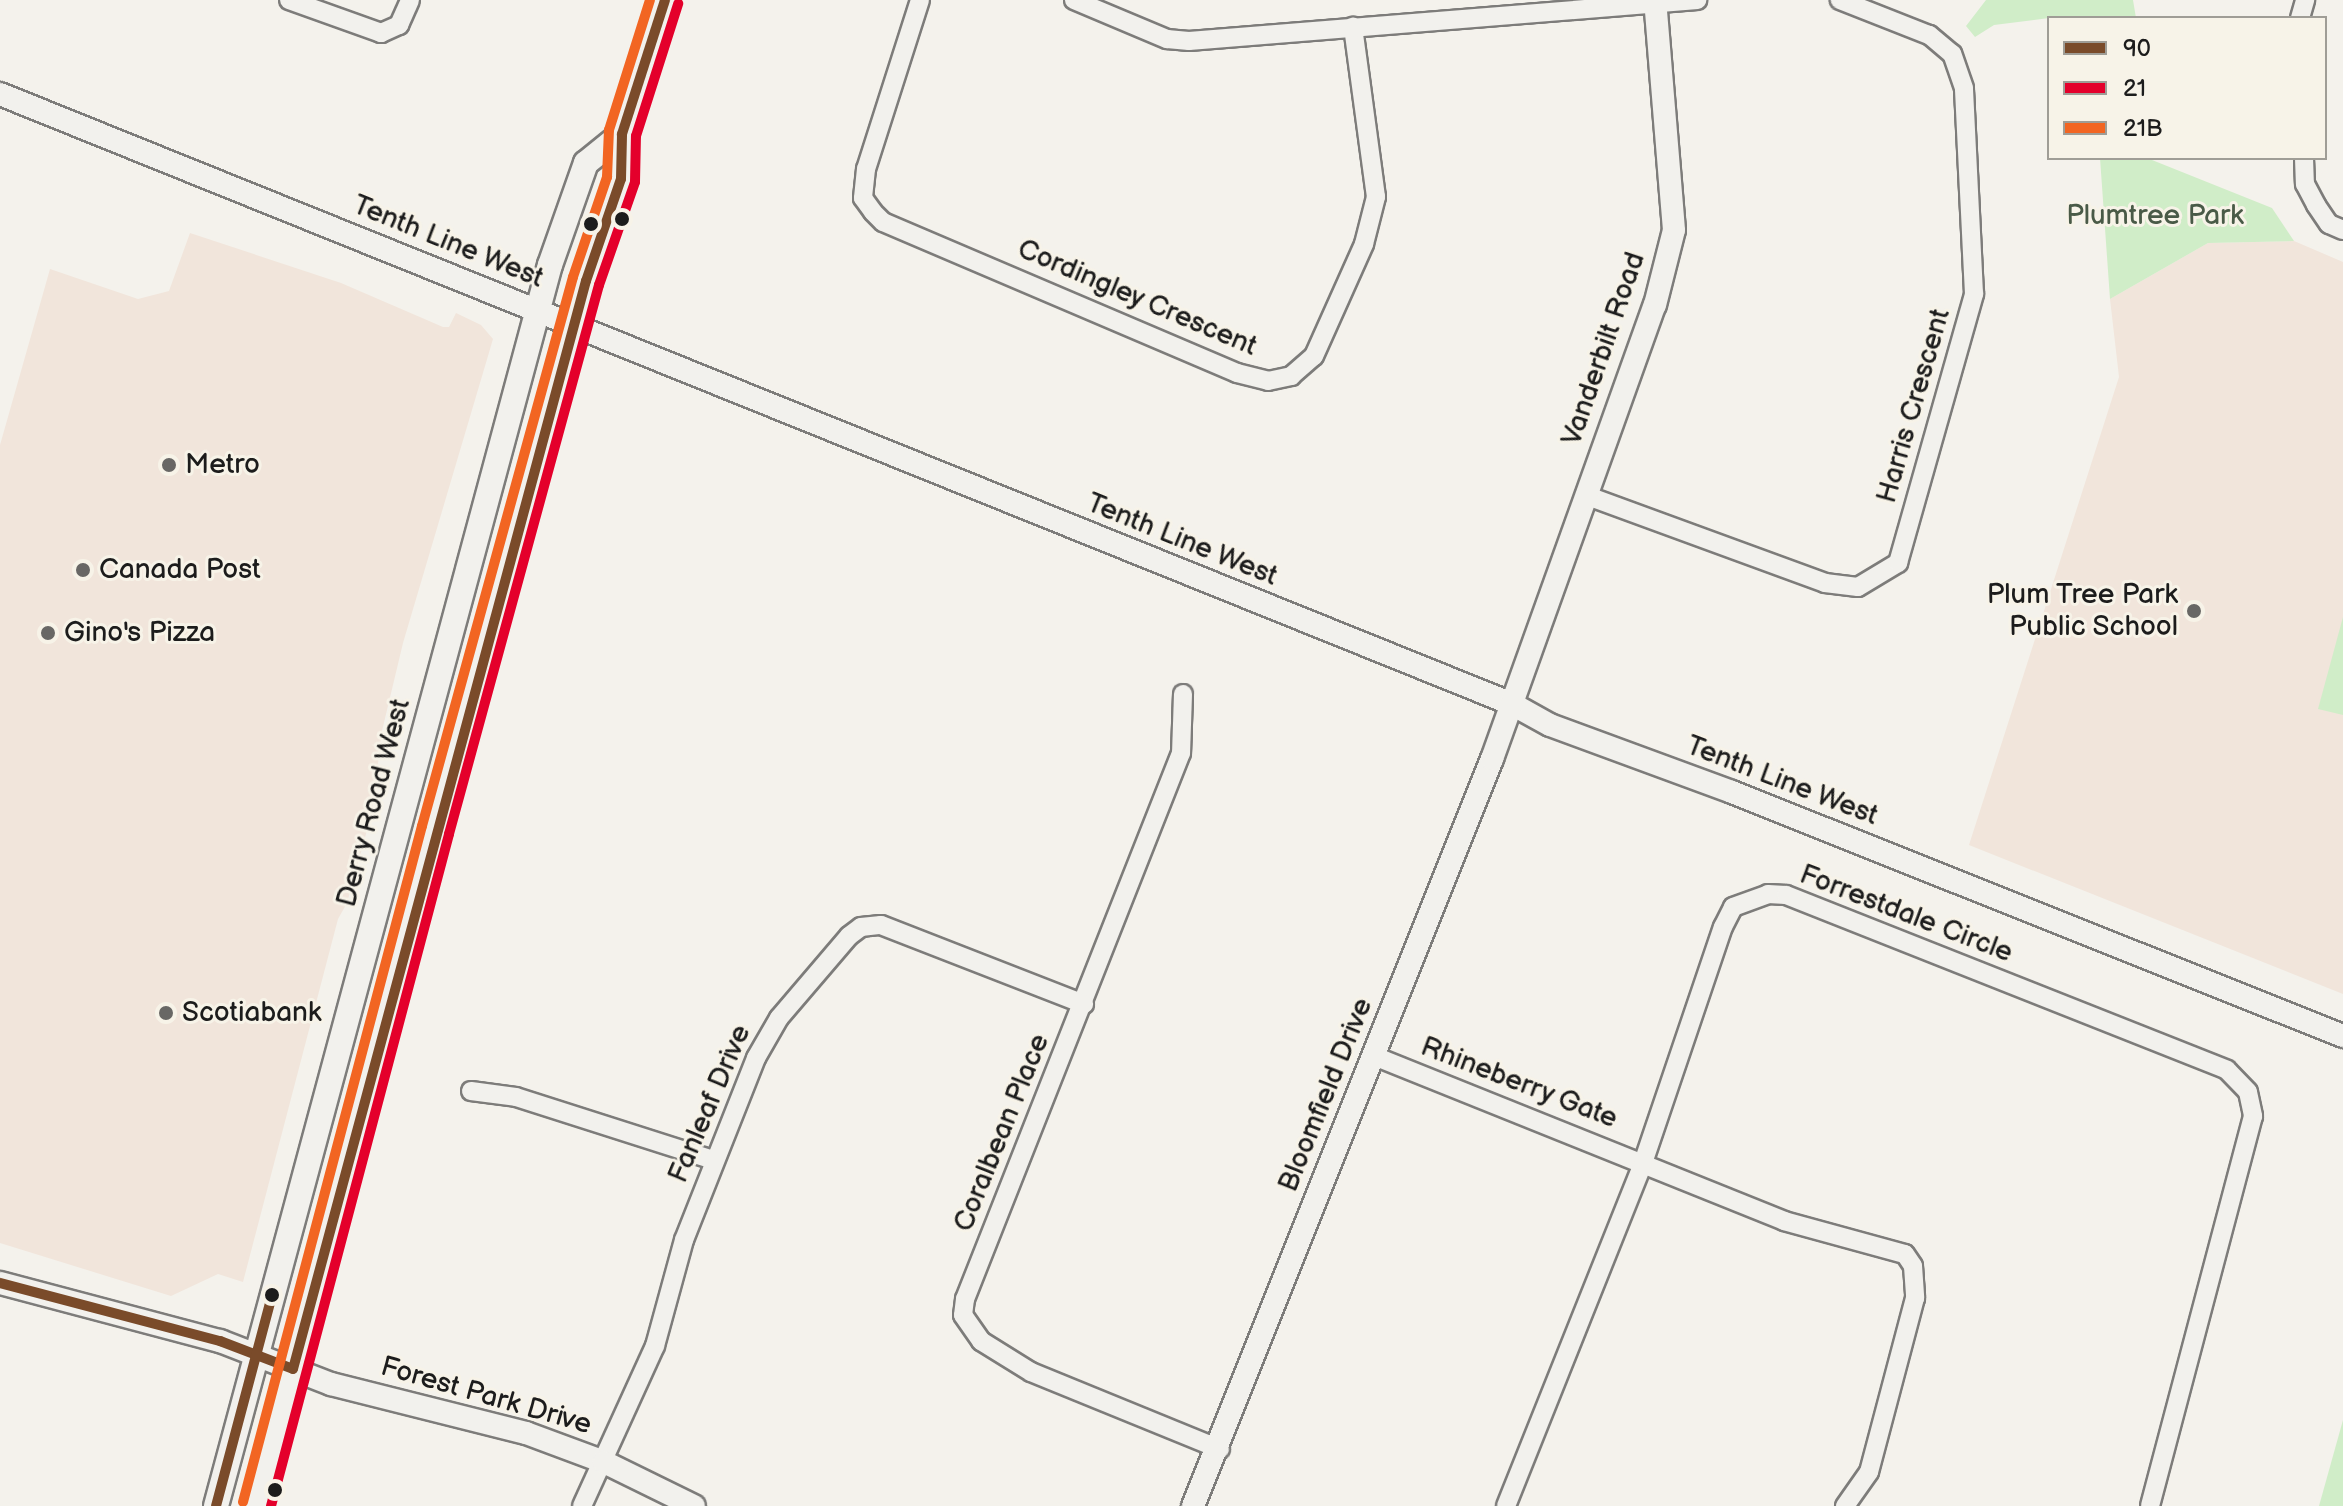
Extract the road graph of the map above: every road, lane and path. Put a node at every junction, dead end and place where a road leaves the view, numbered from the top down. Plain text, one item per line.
1 (289, 0) edge
2 (410, 0) edge
3 (665, 0) edge
4 (920, 0) edge
5 (1074, 0) edge
6 (1697, 0) edge
7 (1840, 0) edge
8 (1656, 3) edge
9 (1353, 27) junction
10 (0, 94) edge
11 (622, 134) junction
12 (2304, 160) edge
13 (2343, 230) edge
14 (537, 311) junction
15 (575, 325) junction
16 (1585, 495) junction
17 (1183, 694) dead end
18 (1512, 704) junction
19 (1084, 1004) junction
20 (2343, 1036) edge
21 (1374, 1056) junction
22 (471, 1091) dead end
23 (714, 1160) junction
24 (1643, 1163) junction
25 (0, 1283) edge
26 (256, 1355) junction
27 (293, 1369) junction
28 (1220, 1449) junction
29 (604, 1462) junction
30 (216, 1506) edge
31 (257, 1506) edge
32 (582, 1506) edge
33 (694, 1506) edge
34 (1193, 1506) edge
35 (1506, 1506) edge
36 (1845, 1506) edge
37 (2150, 1506) edge

1 - 2 street
3 - 11 main road
4 - 9 street, Cordingley Crescent
5 - 9 street
6 - 8 street
7 - 16 street, Harris Crescent
8 - 9 street
8 - 16 street, Vanderbilt Road
10 - 14 street, Tenth Line West
11 - 14 main road, Derry Road West
11 - 15 main road
12 - 13 street
14 - 15 street, Tenth Line West
14 - 26 main road, Derry Road West
15 - 18 street, Tenth Line West
15 - 27 main road
16 - 18 street, Vanderbilt Road
17 - 19 street, Coralbean Place
18 - 20 street, Tenth Line West
18 - 21 street, Bloomfield Drive
19 - 23 street, Fanleaf Drive
19 - 28 street, Coralbean Place
21 - 24 street, Rhineberry Gate
21 - 28 street, Bloomfield Drive
22 - 23 street
23 - 29 street, Fanleaf Drive
24 - 35 street, Forrestdale Circle
24 - 36 street, Rhineberry Gate
24 - 37 street, Forrestdale Circle
25 - 26 street, Forest Park Drive
26 - 27 street, Forest Park Drive
26 - 30 main road, Derry Road West
27 - 29 street, Forest Park Drive
27 - 31 main road
28 - 34 street, Bloomfield Drive
29 - 32 street, Fanleaf Drive
29 - 33 street, Forest Park Drive

